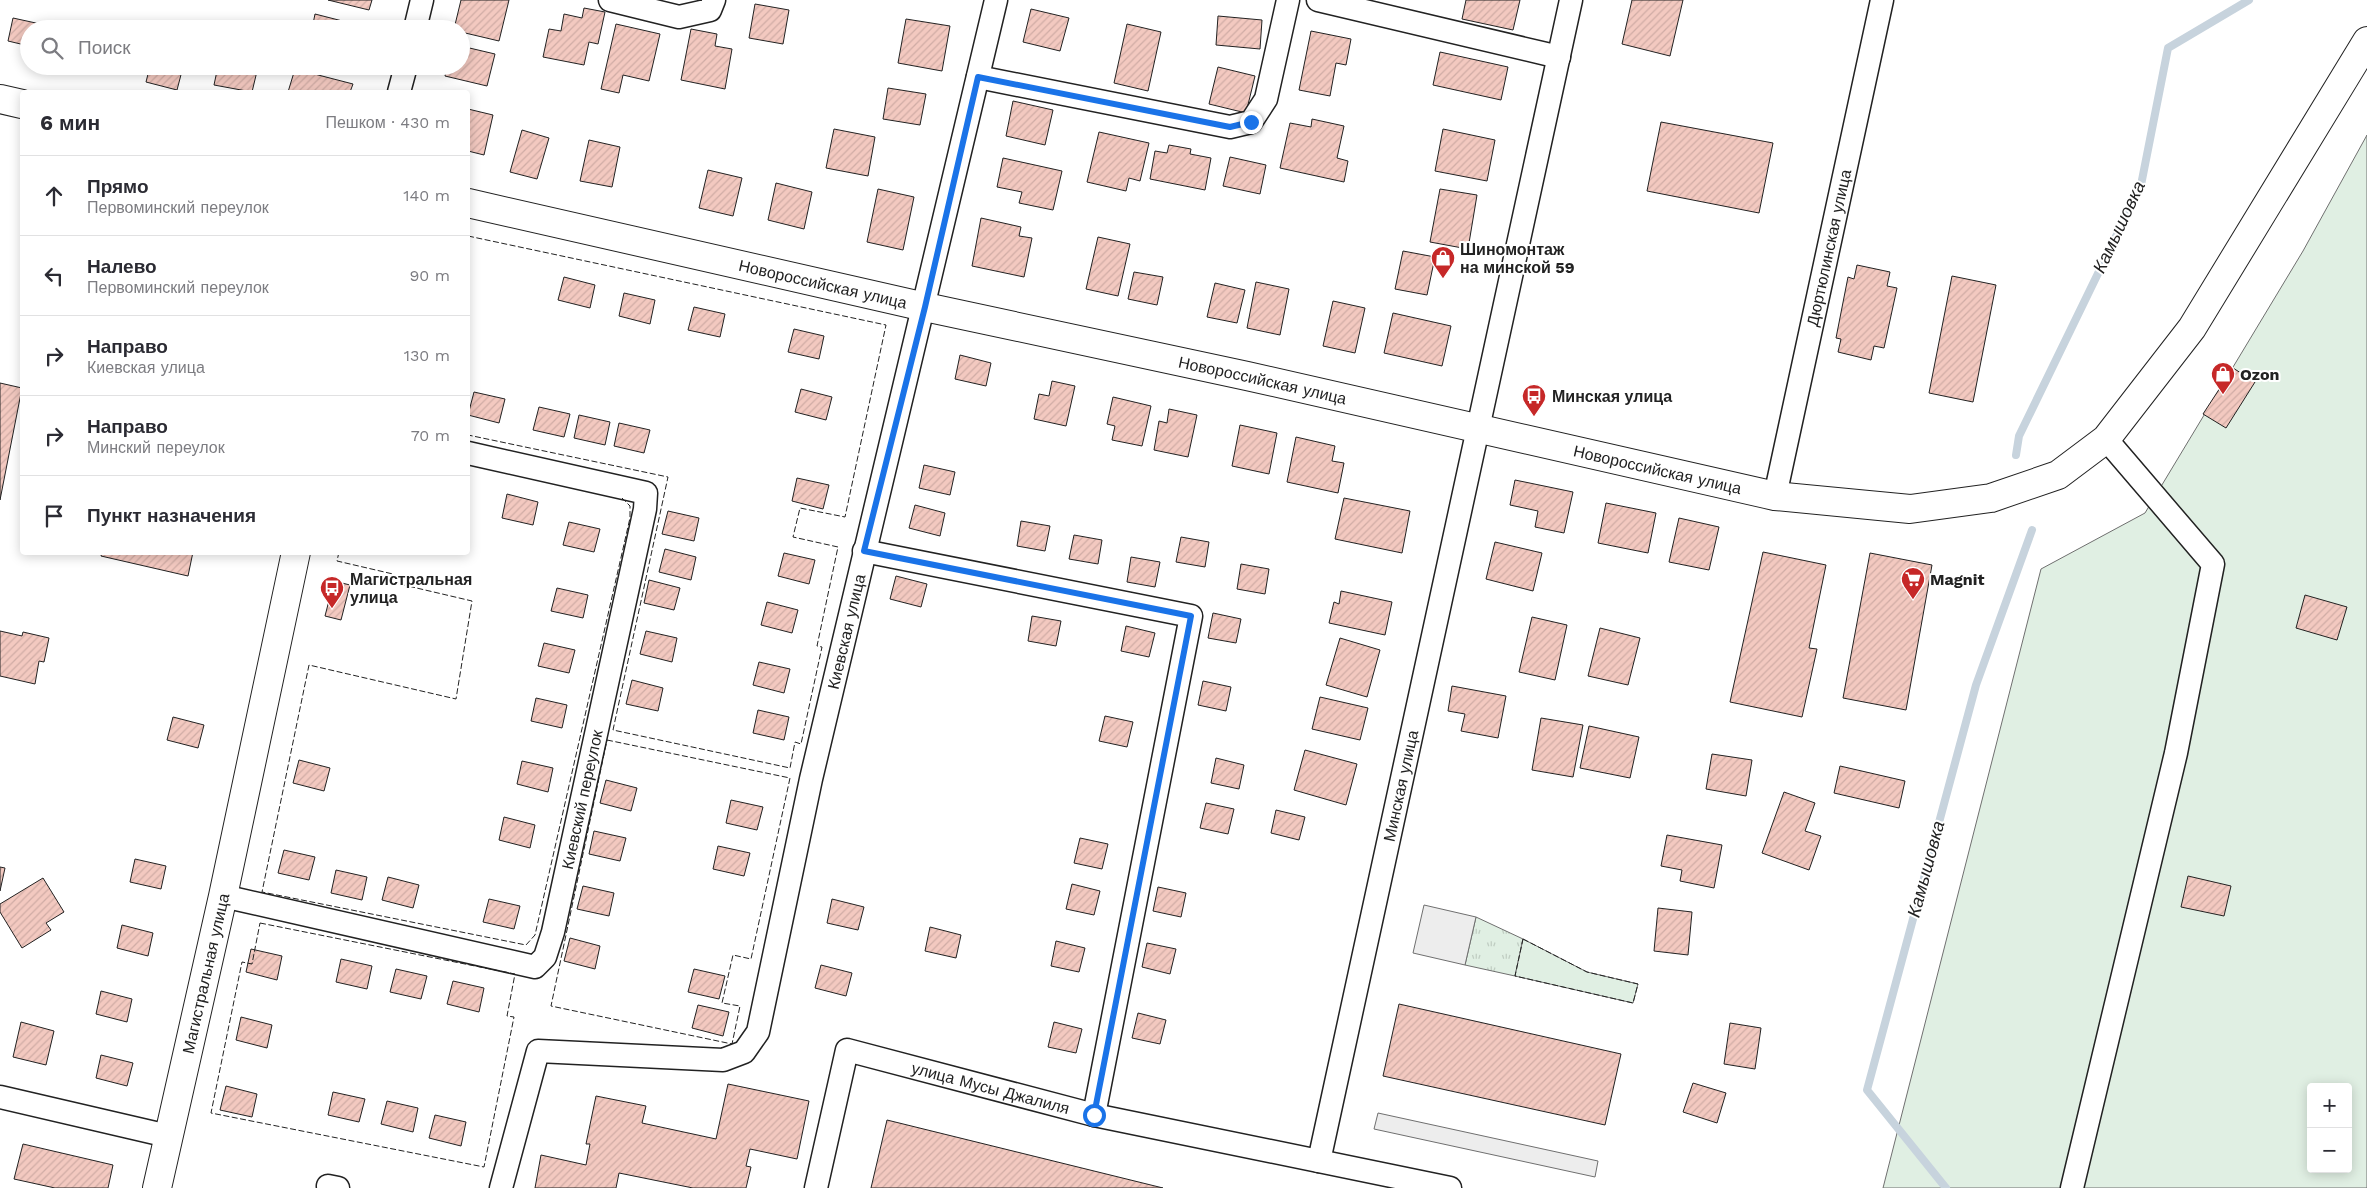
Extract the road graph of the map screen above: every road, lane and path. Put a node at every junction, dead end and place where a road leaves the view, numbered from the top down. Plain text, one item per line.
1 (422, 0) edge
2 (610, 0) edge
3 (714, 0) edge
4 (996, 0) edge
5 (1288, 0) edge
6 (1318, 0) edge
7 (1571, 0) edge
8 (1882, 0) edge
9 (417, 20) edge
10 (2367, 41) edge
11 (1559, 57) junction
12 (404, 75) edge
13 (978, 77) junction
14 (400, 90) edge
15 (0, 99) edge
16 (20, 104) edge
17 (470, 203) edge
18 (925, 307) junction
19 (1478, 429) junction
20 (2106, 439) junction
21 (470, 453) edge
22 (1775, 496) junction
23 (864, 551) junction
24 (295, 555) edge
25 (223, 896) junction
26 (0, 1097) edge
27 (1094, 1115) junction
28 (168, 1136) junction
29 (1319, 1161) junction
30 (157, 1188) edge
31 (502, 1188) edge
32 (816, 1188) edge
33 (1450, 1188) edge
34 (2072, 1188) edge

1 - 9 street
2 - 3 street
4 - 13 street, Киевская улица
5 - 13 street
6 - 11 street
7 - 11 street, Минская улица
8 - 22 street, Дюртюлинская улица
10 - 20 main road, Новороссийская улица
11 - 19 street, Минская улица
12 - 14 street
13 - 18 street, Киевская улица
15 - 16 main road
17 - 18 main road, Новороссийская улица
18 - 19 main road, Новороссийская улица
18 - 23 street, Киевская улица
19 - 22 main road, Новороссийская улица
19 - 29 street, Минская улица
20 - 22 main road, Новороссийская улица
20 - 34 street
21 - 25 street, Киевский переулок
23 - 27 street
23 - 31 street, Киевская улица
24 - 25 main road, Магистральная улица
25 - 28 main road, Магистральная улица
26 - 28 street
27 - 29 street, улица Мусы Джалиля
27 - 32 street, улица Мусы Джалиля
28 - 30 main road, Магистральная улица
29 - 33 street, улица Мусы Джалиля

